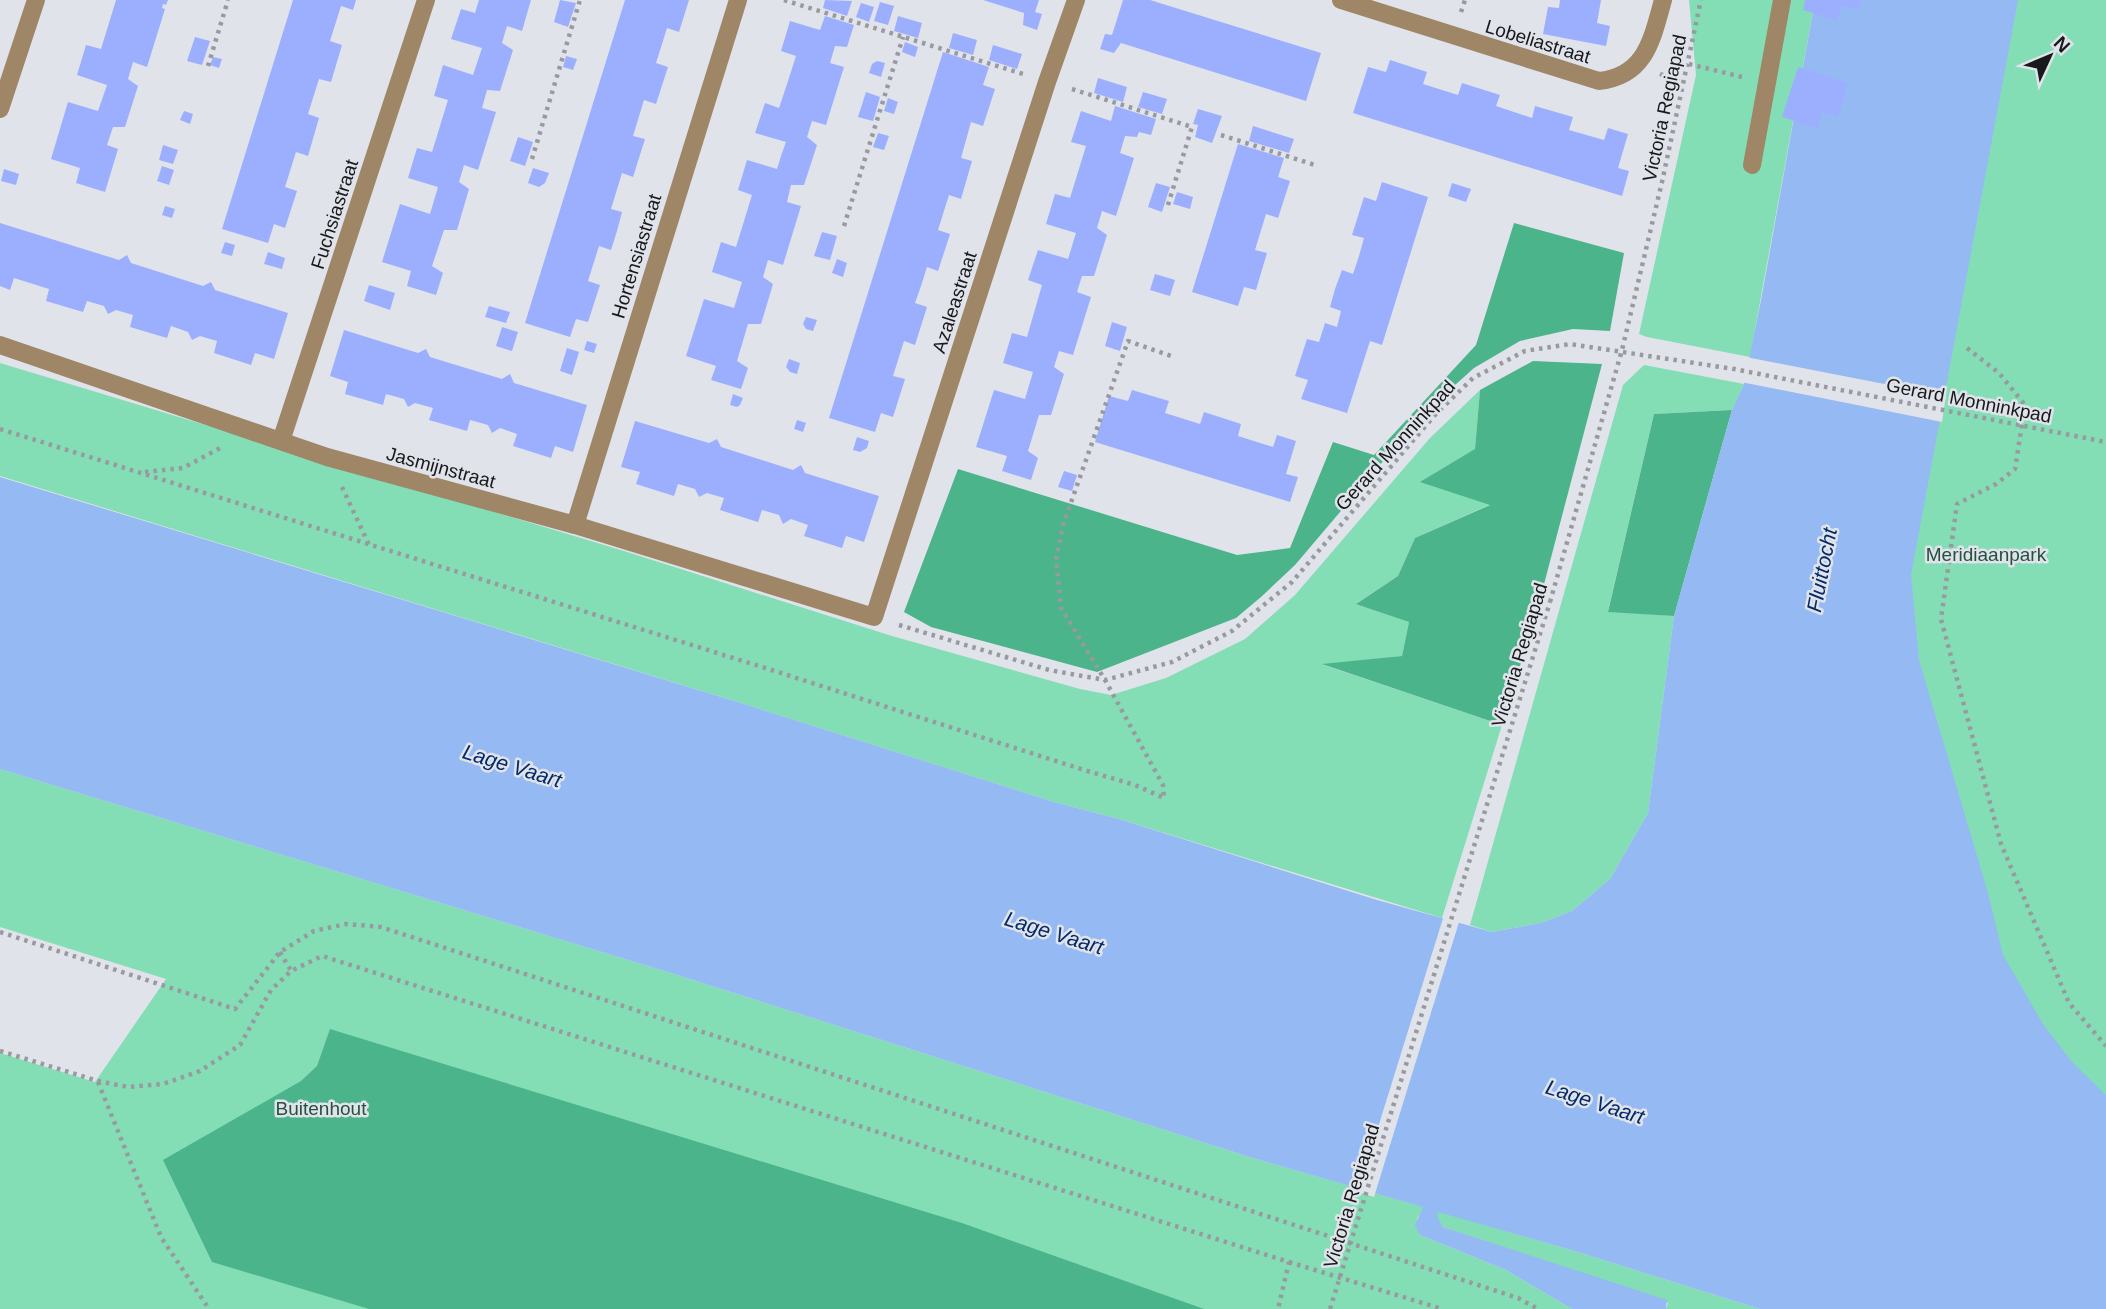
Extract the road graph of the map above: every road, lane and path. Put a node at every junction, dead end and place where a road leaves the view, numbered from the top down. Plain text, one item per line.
1 (36, 0) edge
2 (228, 0) edge
3 (426, 0) edge
4 (580, 0) edge
5 (738, 0) edge
6 (1076, 0) edge
7 (1340, 0) edge
8 (1663, 0) edge
9 (1701, 0) edge
10 (1782, 0) edge
11 (904, 37) dead end
12 (1689, 64) junction
13 (208, 66) dead end
14 (1732, 74) dead end
15 (1662, 75) dead end
16 (1684, 83) junction
17 (0, 109) edge
18 (1221, 135) dead end
19 (532, 159) dead end
20 (1752, 165) dead end
21 (1318, 166) dead end
22 (844, 226) dead end
23 (0, 345) edge
24 (1967, 348) dead end
25 (1622, 351) junction
26 (1171, 356) dead end
27 (2022, 425) junction
28 (0, 429) edge
29 (246, 429) junction
30 (281, 441) junction
31 (2106, 442) edge
32 (327, 457) junction
33 (141, 472) junction
34 (575, 525) junction
35 (370, 546) junction
36 (874, 617) junction
37 (1105, 680) junction
38 (0, 932) edge
39 (280, 952) junction
40 (290, 971) junction
41 (2106, 1046) edge
42 (0, 1051) edge
43 (98, 1081) junction
44 (1289, 1262) junction
45 (209, 1309) edge
46 (1278, 1309) edge
47 (1330, 1309) edge
48 (1442, 1309) edge
49 (1538, 1309) edge

1 - 17 street
2 - 13 path
3 - 30 street, Fuchsiastraat
4 - 19 path
5 - 34 street, Hortensiastraat
6 - 36 street, Azaleastraat
7 - 8 street, Lobeliastraat
9 - 12 path, Victoria Regiapad
10 - 20 street
11 - 22 path
12 - 14 path
12 - 16 path, Victoria Regiapad
15 - 16 path
16 - 25 path, Victoria Regiapad
18 - 21 path
23 - 29 street, Jasmijnstraat
24 - 27 path
25 - 27 path, Gerard Monninkpad
25 - 37 path, Gerard Monninkpad
25 - 47 path, Victoria Regiapad, bridge
26 - 37 path
27 - 31 path, Gerard Monninkpad
27 - 41 path
28 - 33 path
29 - 30 street, Jasmijnstraat
29 - 33 path
30 - 32 street, Jasmijnstraat
32 - 34 street, Jasmijnstraat
32 - 35 path
33 - 35 path
34 - 36 street, Jasmijnstraat
35 - 37 path
36 - 37 path, Gerard Monninkpad
38 - 39 path
39 - 40 path
39 - 49 path
40 - 43 path
40 - 44 path
42 - 43 path
43 - 45 path
44 - 46 path
44 - 48 path

